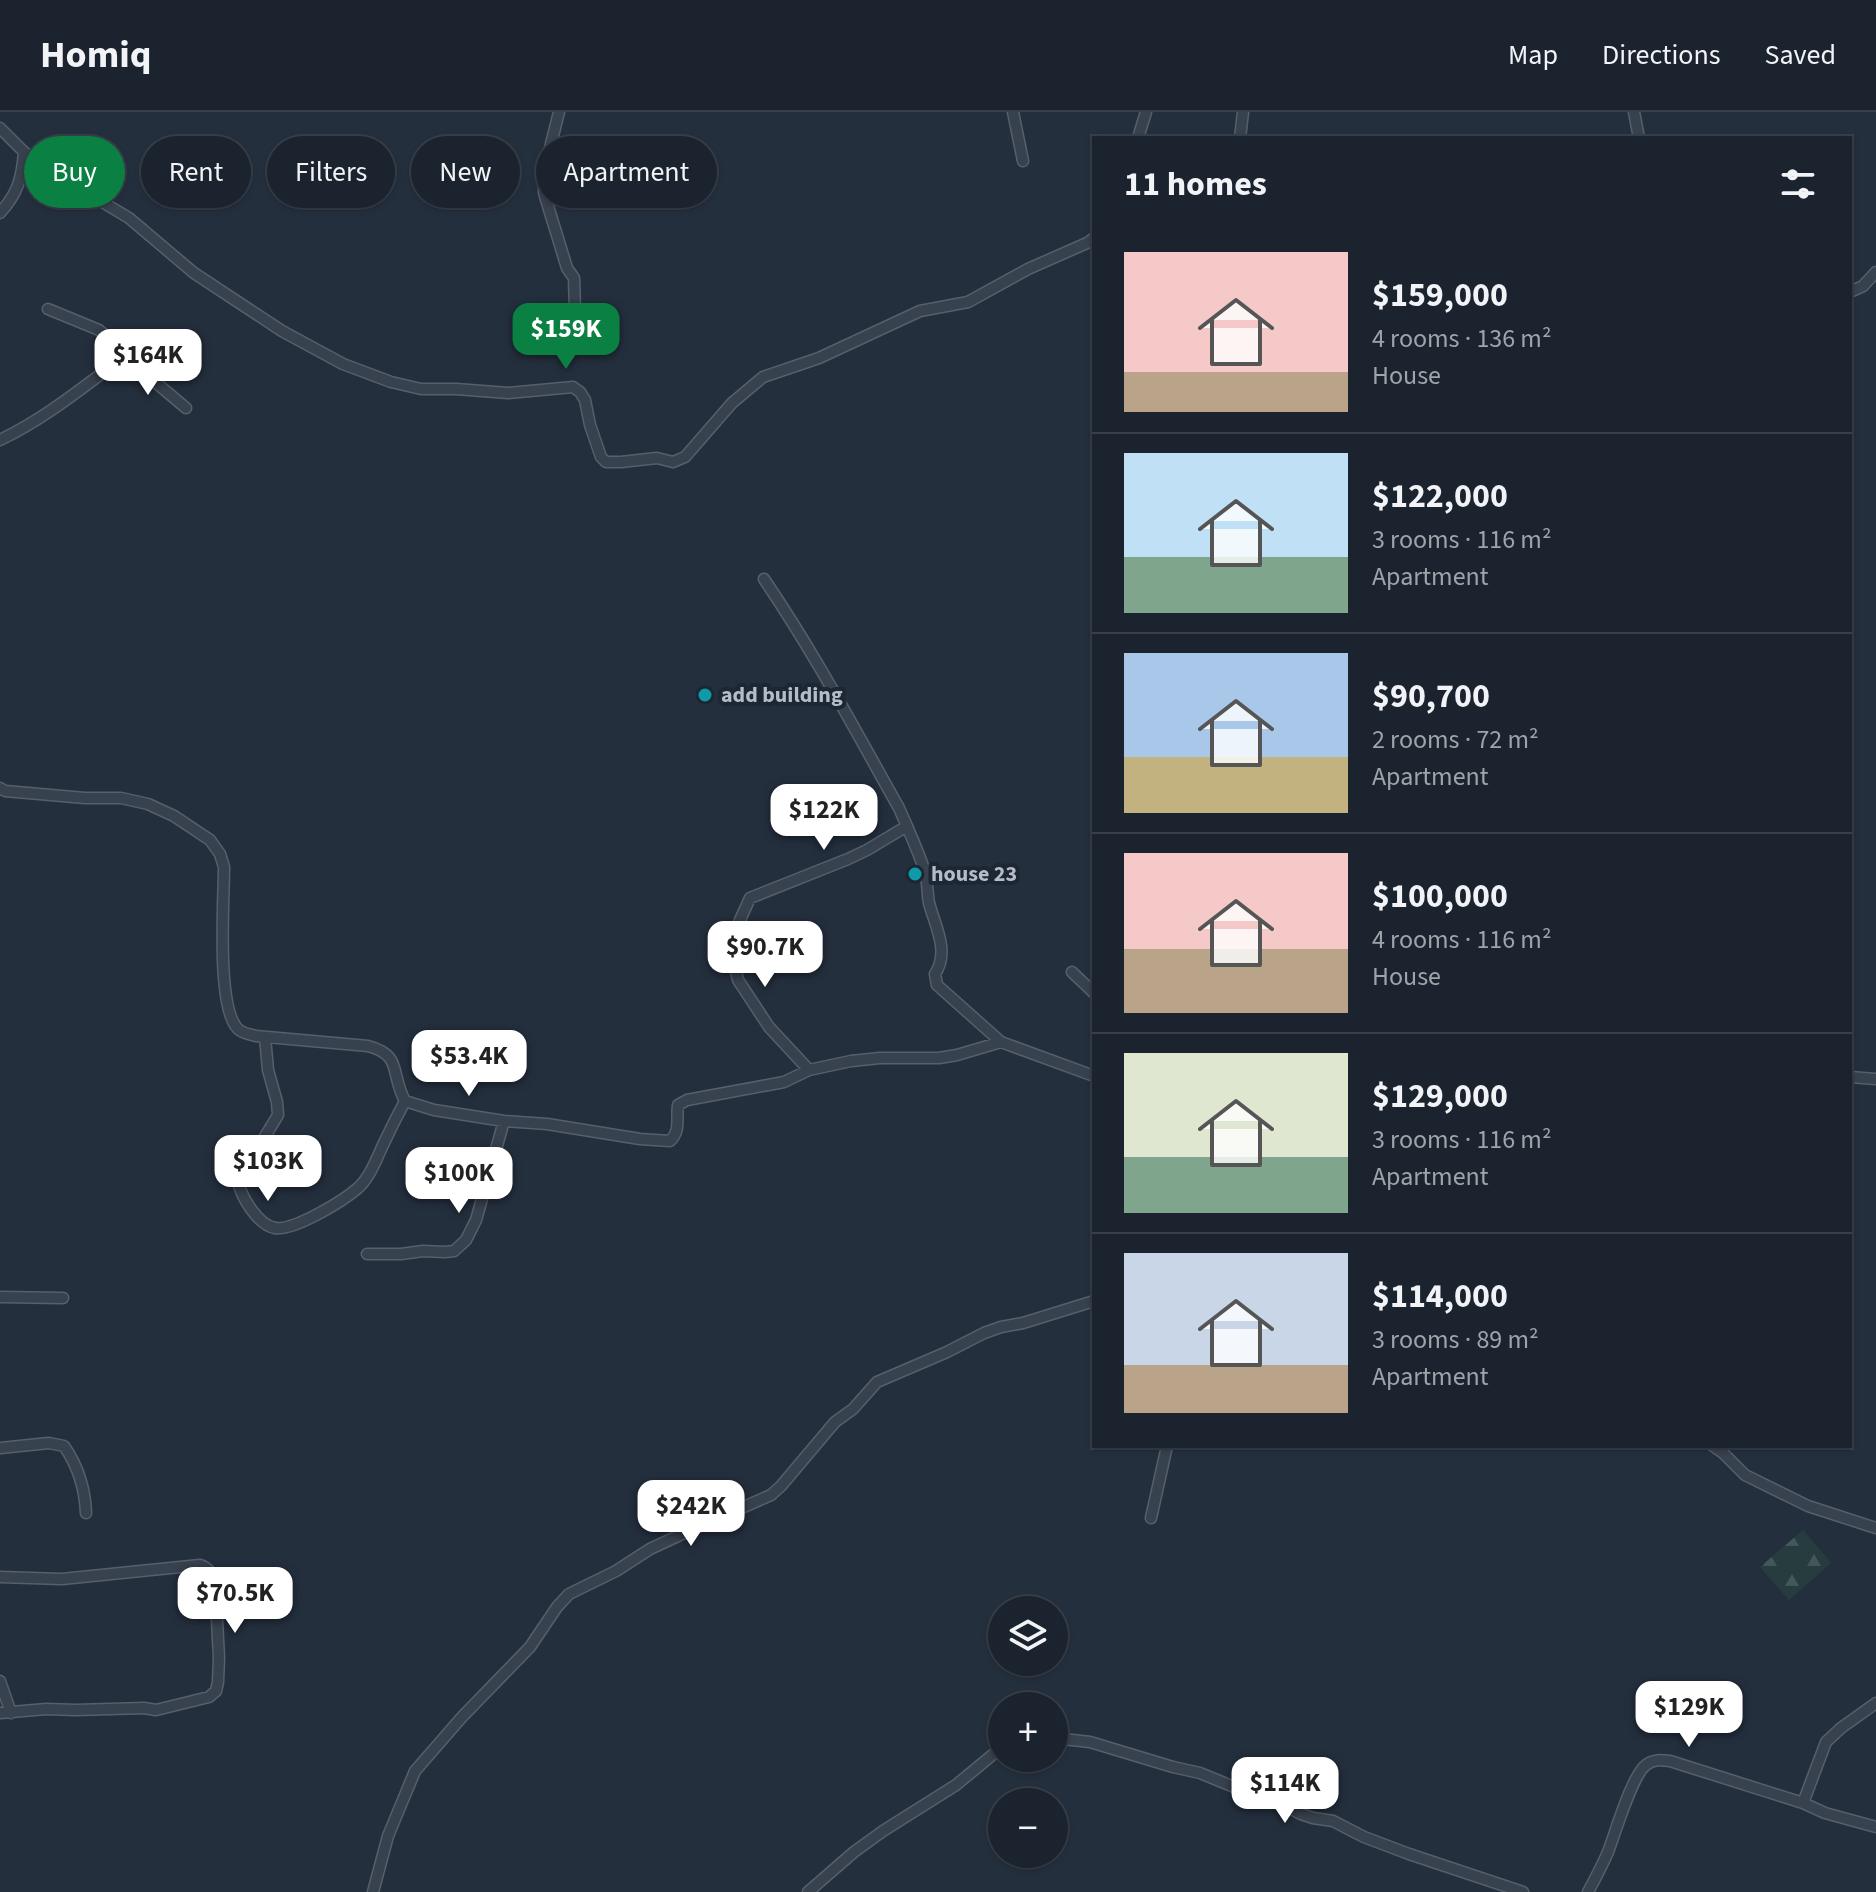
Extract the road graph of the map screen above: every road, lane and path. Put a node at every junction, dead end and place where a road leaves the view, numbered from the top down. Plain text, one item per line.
1 (559, 112) edge
2 (1013, 112) edge
3 (1146, 112) edge
4 (1243, 112) edge
5 (1634, 112) edge
6 (0, 128) edge
7 (1139, 136) edge
8 (1240, 136) edge
9 (1639, 136) edge
10 (24, 152) joint
11 (1023, 161) dead end
12 (112, 208) edge
13 (0, 213) edge
14 (1092, 239) edge
15 (1876, 272) edge
16 (1852, 291) edge
17 (48, 309) dead end
18 (586, 334) dead end
19 (121, 359) junction
20 (186, 408) dead end
21 (0, 440) edge
22 (764, 579) dead end
23 (0, 788) edge
24 (907, 826) junction
25 (1072, 972) dead end
26 (1092, 991) edge
27 (265, 1037) junction
28 (1001, 1042) junction
29 (809, 1070) junction
30 (1092, 1075) edge
31 (1852, 1077) edge
32 (1876, 1079) edge
33 (405, 1101) junction
34 (504, 1121) junction
35 (367, 1254) dead end
36 (0, 1297) edge
37 (63, 1298) dead end
38 (1092, 1302) edge
39 (0, 1448) edge
40 (1167, 1448) edge
41 (1716, 1448) edge
42 (86, 1513) dead end
43 (1151, 1518) dead end
44 (1876, 1528) edge
45 (0, 1577) edge
46 (0, 1681) edge
47 (2, 1703) edge
48 (1876, 1703) edge
49 (6, 1713) edge
50 (1068, 1740) edge
51 (988, 1759) edge
52 (1803, 1803) junction
53 (1876, 1827) edge
54 (373, 1892) edge
55 (808, 1892) edge
56 (1523, 1892) edge
57 (1588, 1892) edge

1 - 18 street
2 - 11 street
3 - 7 street
4 - 8 street
5 - 9 street
6 - 10 street
10 - 13 street
12 - 14 street
15 - 16 street
17 - 19 street
19 - 20 street
19 - 21 street
22 - 24 street
23 - 27 street
24 - 28 street
24 - 29 street
25 - 26 street
27 - 33 street
27 - 33 street
28 - 29 street
28 - 30 street
29 - 34 street
31 - 32 street
33 - 34 street
34 - 35 street
36 - 37 street
38 - 54 street
39 - 42 street
40 - 43 street
41 - 44 street
45 - 49 street
46 - 47 street
47 - 49 street
48 - 52 street
50 - 56 street
51 - 55 street
52 - 53 street
52 - 57 street

